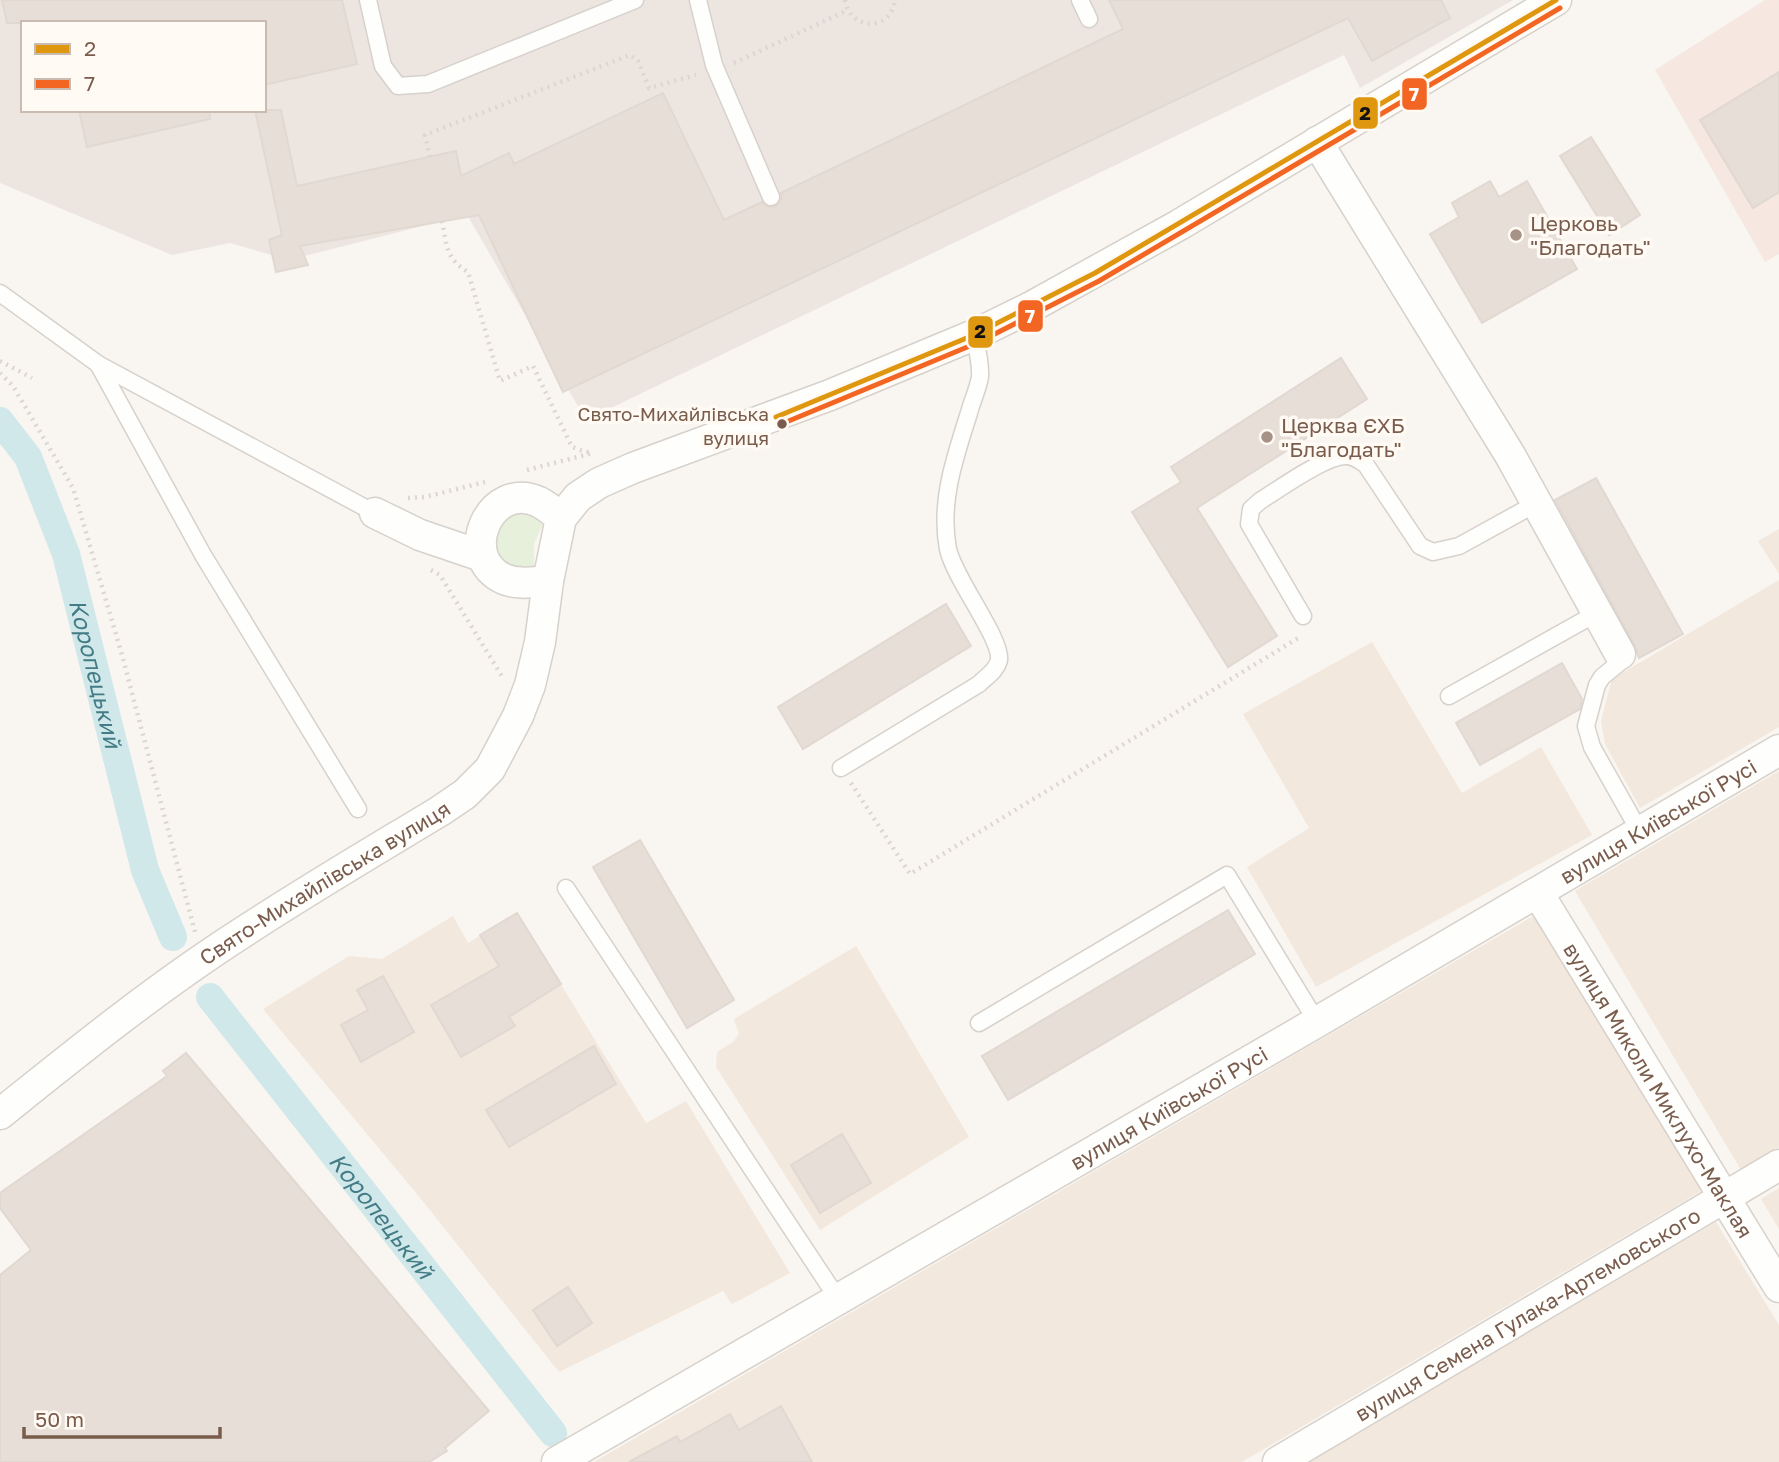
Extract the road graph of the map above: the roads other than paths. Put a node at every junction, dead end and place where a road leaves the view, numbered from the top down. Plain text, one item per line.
1 (368, 0) edge
2 (635, 0) edge
3 (698, 0) edge
4 (1080, 0) edge
5 (1556, 0) edge
6 (1089, 19) dead end
7 (1317, 142) junction
8 (771, 197) dead end
9 (0, 293) edge
10 (974, 335) junction
11 (98, 364) junction
12 (1536, 503) junction
13 (375, 513) joint
14 (561, 518) junction
15 (482, 544) junction
16 (548, 581) junction
17 (1597, 613) junction
18 (1303, 616) road end
19 (1620, 654) joint
20 (1449, 696) dead end
21 (1779, 750) edge
22 (841, 768) road end
23 (358, 809) dead end
24 (1640, 832) junction
25 (566, 888) dead end
26 (1538, 893) junction
27 (1317, 1022) junction
28 (979, 1023) dead end
29 (0, 1114) edge
30 (1779, 1165) edge
31 (1725, 1198) junction
32 (1779, 1287) edge
33 (838, 1299) junction
34 (557, 1462) edge
35 (1278, 1462) edge

1 - 2 lane
3 - 8 lane
4 - 6 lane
5 - 7 street
7 - 10 street
7 - 12 street
9 - 11 lane
10 - 14 street
10 - 22 lane
11 - 13 lane
11 - 23 lane
12 - 17 street
12 - 18 lane
13 - 15 street
14 - 15 street
14 - 16 street
15 - 16 street
16 - 29 street, Свято-Михайлівська вулиця
17 - 19 street
17 - 20 lane
19 - 24 lane
21 - 24 street, вулиця Київської Русі
24 - 26 street, вулиця Київської Русі
25 - 33 lane
26 - 27 street, вулиця Київської Русі
26 - 31 street, вулиця Миколи Миклухо-Маклая
27 - 28 lane
27 - 33 street, вулиця Київської Русі
30 - 31 street, вулиця Семена Гулака-Артемовського
31 - 32 street, вулиця Миколи Миклухо-Маклая
31 - 35 street, вулиця Семена Гулака-Артемовського
33 - 34 street, вулиця Київської Русі

